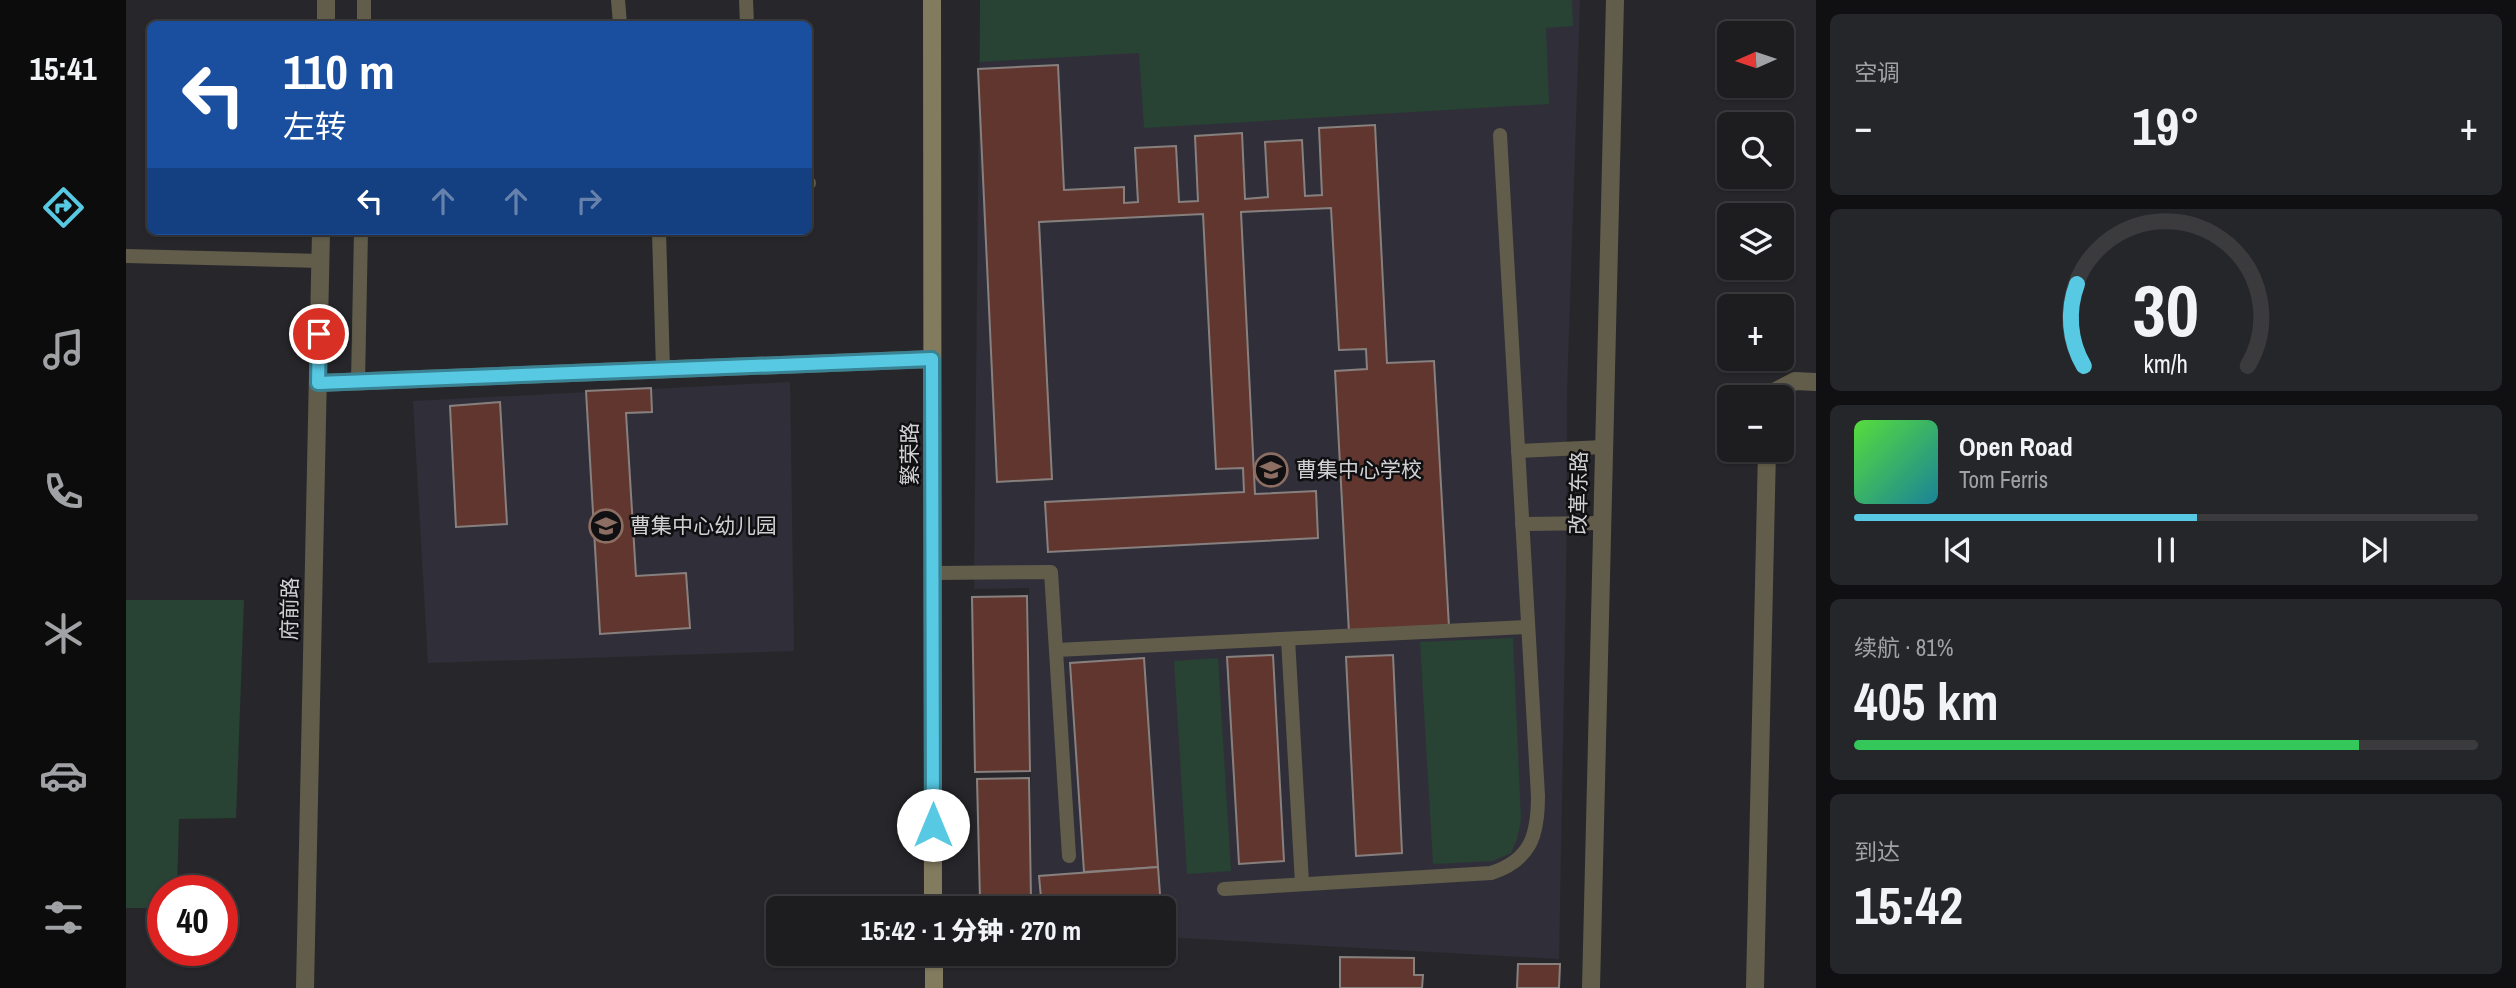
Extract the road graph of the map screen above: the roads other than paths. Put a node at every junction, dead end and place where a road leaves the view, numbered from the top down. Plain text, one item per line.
1 (326, 0) edge
2 (364, 0) edge
3 (618, 0) edge
4 (746, 0) edge
5 (932, 0) edge
6 (1615, 0) edge
7 (326, 21) edge
8 (364, 21) edge
9 (620, 21) edge
10 (747, 21) edge
11 (1500, 135) dead end
12 (321, 235) edge
13 (360, 235) edge
14 (659, 235) edge
15 (126, 256) edge
16 (321, 261) junction
17 (932, 359) junction
18 (663, 370) junction
19 (358, 382) junction
20 (1816, 382) edge
21 (318, 383) junction
22 (1787, 385) edge
23 (1603, 447) junction
24 (1518, 450) junction
25 (1767, 462) edge
26 (1601, 523) junction
27 (1522, 524) junction
28 (933, 573) junction
29 (1528, 627) junction
30 (1288, 639) junction
31 (1056, 650) junction
32 (1069, 856) dead end
33 (1302, 883) junction
34 (1224, 888) dead end
35 (933, 896) edge
36 (934, 966) edge
37 (306, 988) edge
38 (934, 988) edge
39 (1591, 988) edge
40 (1755, 988) edge

1 - 7 street
2 - 8 lane
3 - 9 lane
4 - 10 lane
5 - 17 street, 繁荣路
6 - 23 street, 改革东路
11 - 24 lane
12 - 16 street, 府前路
13 - 19 lane
14 - 18 lane
15 - 16 lane
16 - 21 street, 府前路
17 - 18 street
17 - 28 street, 繁荣路
18 - 19 street
19 - 21 street
20 - 22 street
21 - 37 street, 府前路
23 - 24 lane
23 - 26 street, 改革东路
24 - 27 lane
25 - 40 street
26 - 27 lane
26 - 39 street, 改革东路
27 - 29 lane
28 - 31 lane
28 - 35 street, 繁荣路
29 - 30 lane
29 - 33 lane
30 - 31 lane
30 - 33 lane
31 - 32 lane
33 - 34 lane
36 - 38 street

